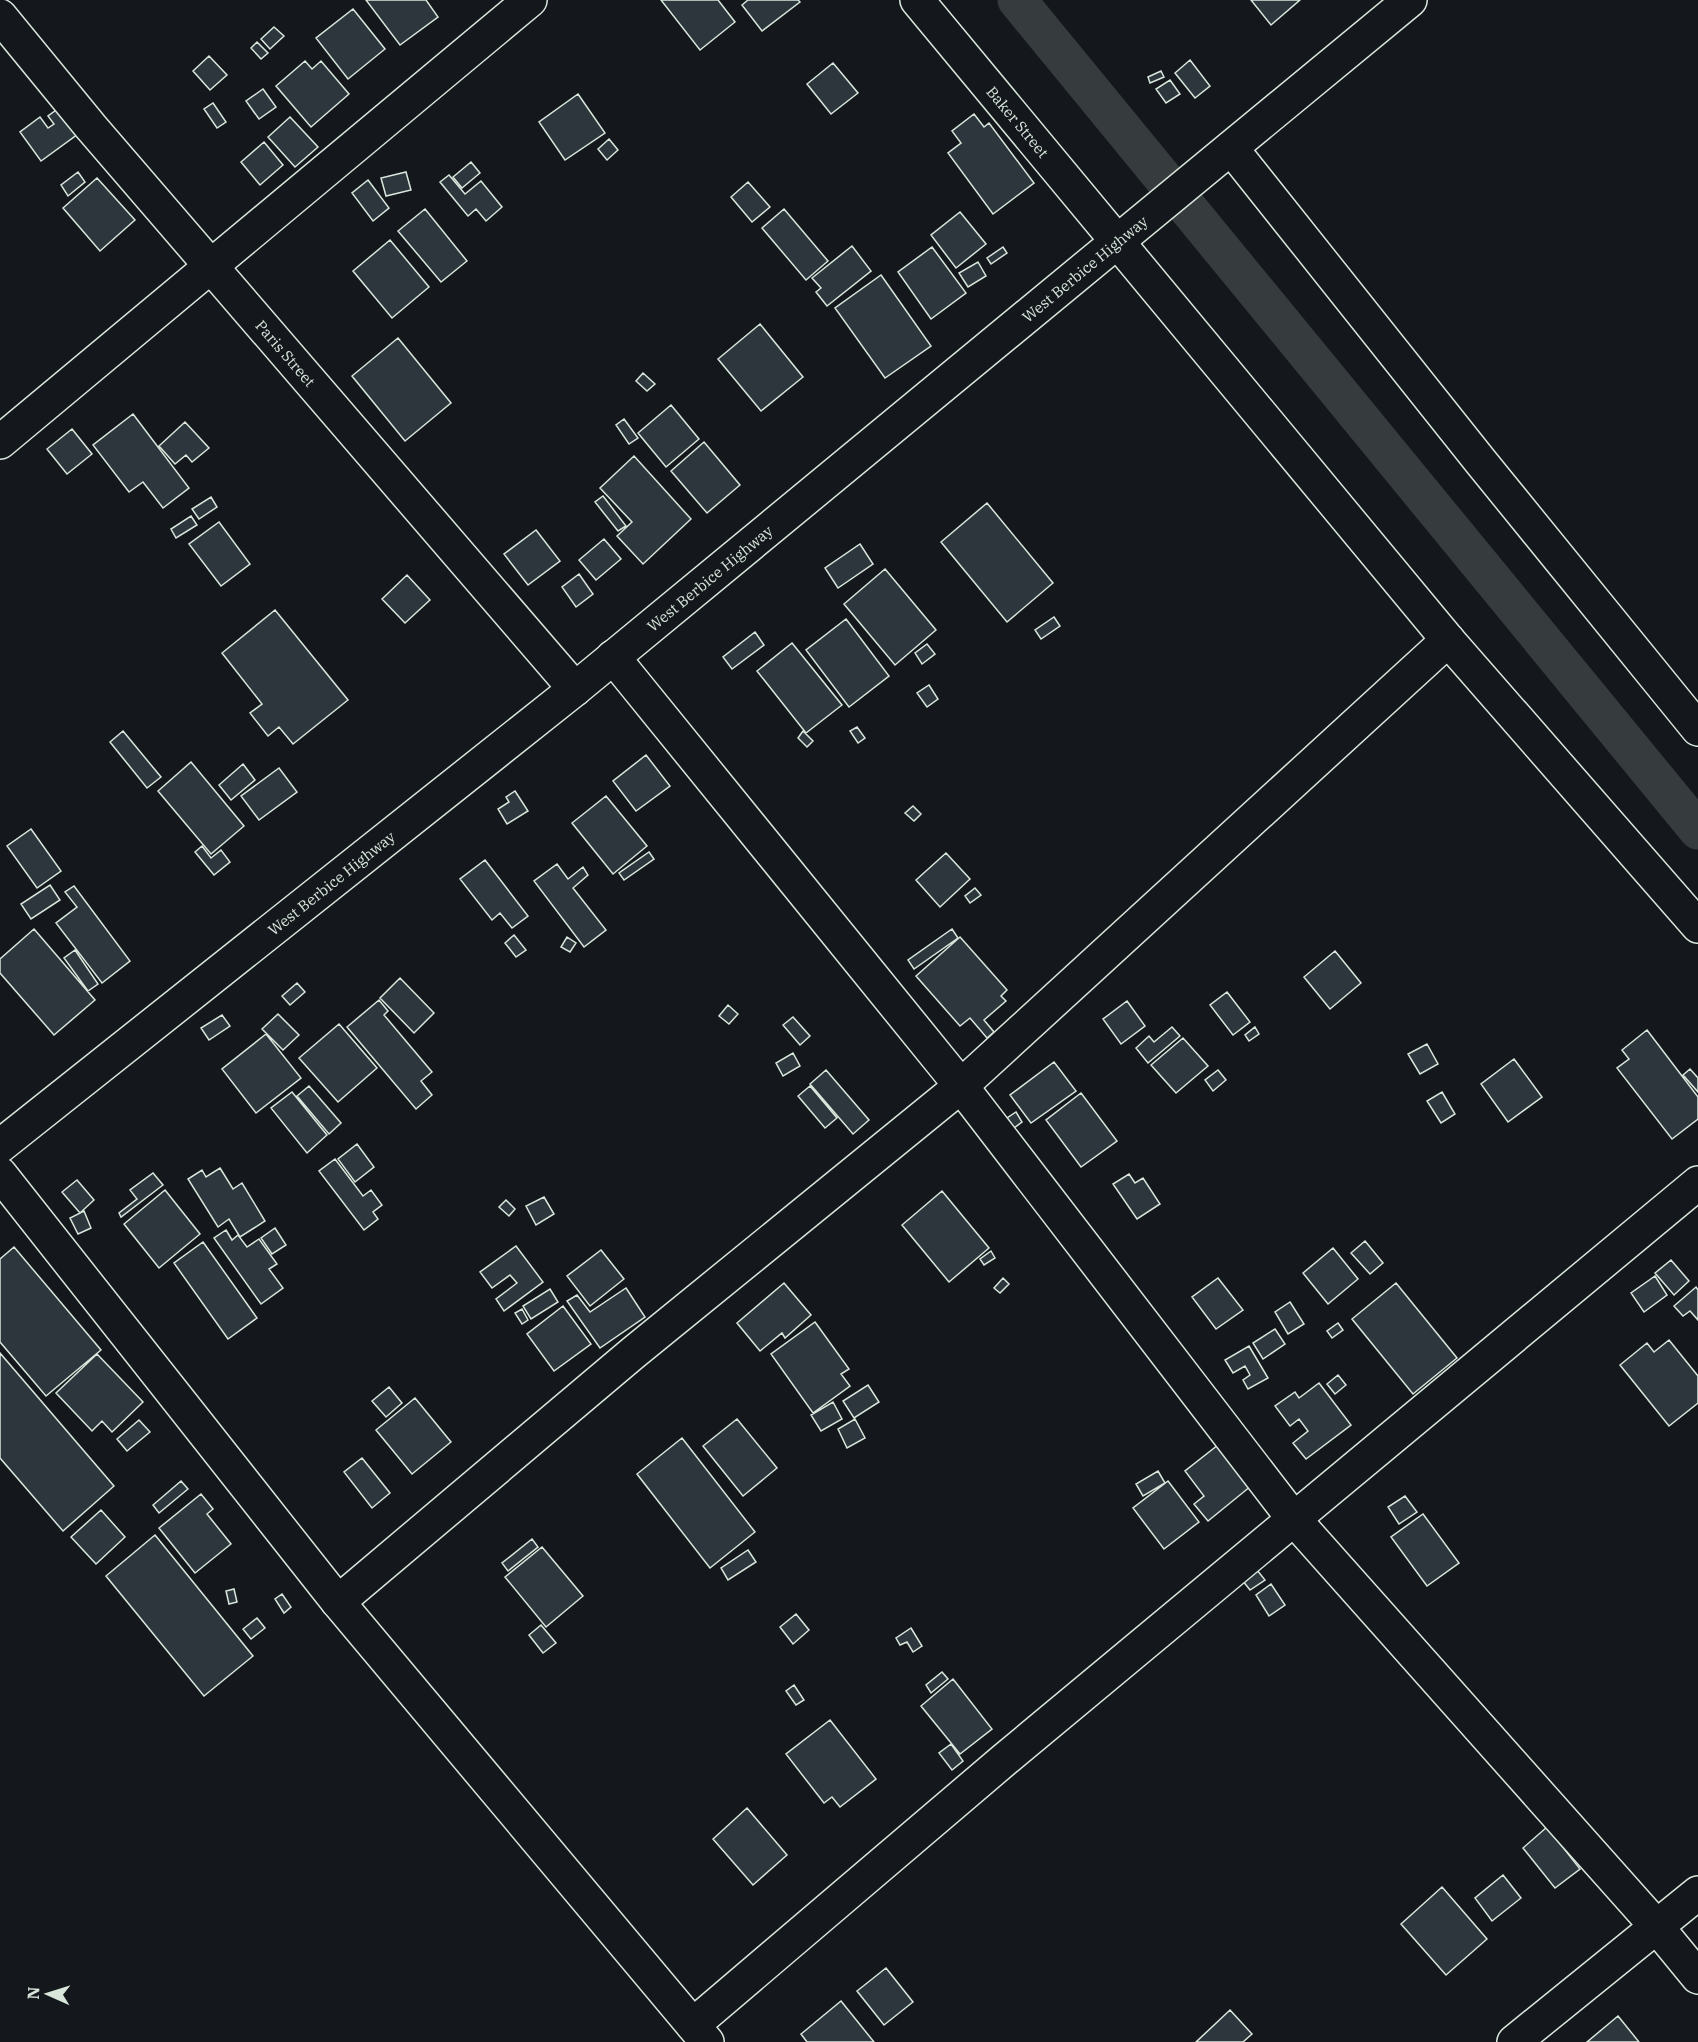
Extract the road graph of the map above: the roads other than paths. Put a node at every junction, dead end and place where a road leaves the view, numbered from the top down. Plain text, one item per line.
1 (530, 0) edge
2 (916, 0) edge
3 (1410, 0) edge
4 (0, 16) edge
5 (1231, 148) junction
6 (1117, 243) junction
7 (211, 266) junction
8 (0, 442) edge
9 (1448, 640) junction
10 (613, 657) junction
11 (575, 689) junction
12 (1698, 729) edge
13 (1698, 926) edge
14 (961, 1086) junction
15 (0, 1146) edge
16 (0, 1174) edge
17 (1698, 1183) edge
18 (1293, 1518) junction
19 (338, 1602) junction
20 (1698, 1893) edge
21 (1657, 1927) junction
22 (1698, 1977) edge
23 (700, 2033) edge
24 (1514, 2042) edge

1 - 7 street
2 - 6 street, Baker Street
3 - 5 street, West Berbice Highway
4 - 7 street, Paris Street
5 - 6 street, West Berbice Highway
5 - 12 street
6 - 9 street, Baker Street
6 - 10 street, West Berbice Highway
7 - 8 street
7 - 11 street, Paris Street
9 - 13 street, Baker Street
9 - 14 street
10 - 11 street, West Berbice Highway
10 - 14 street
11 - 15 street, West Berbice Highway
14 - 18 street
14 - 19 street
16 - 19 street
17 - 18 street
18 - 21 street
18 - 23 street
19 - 23 street
20 - 21 street
21 - 22 street
21 - 24 street

